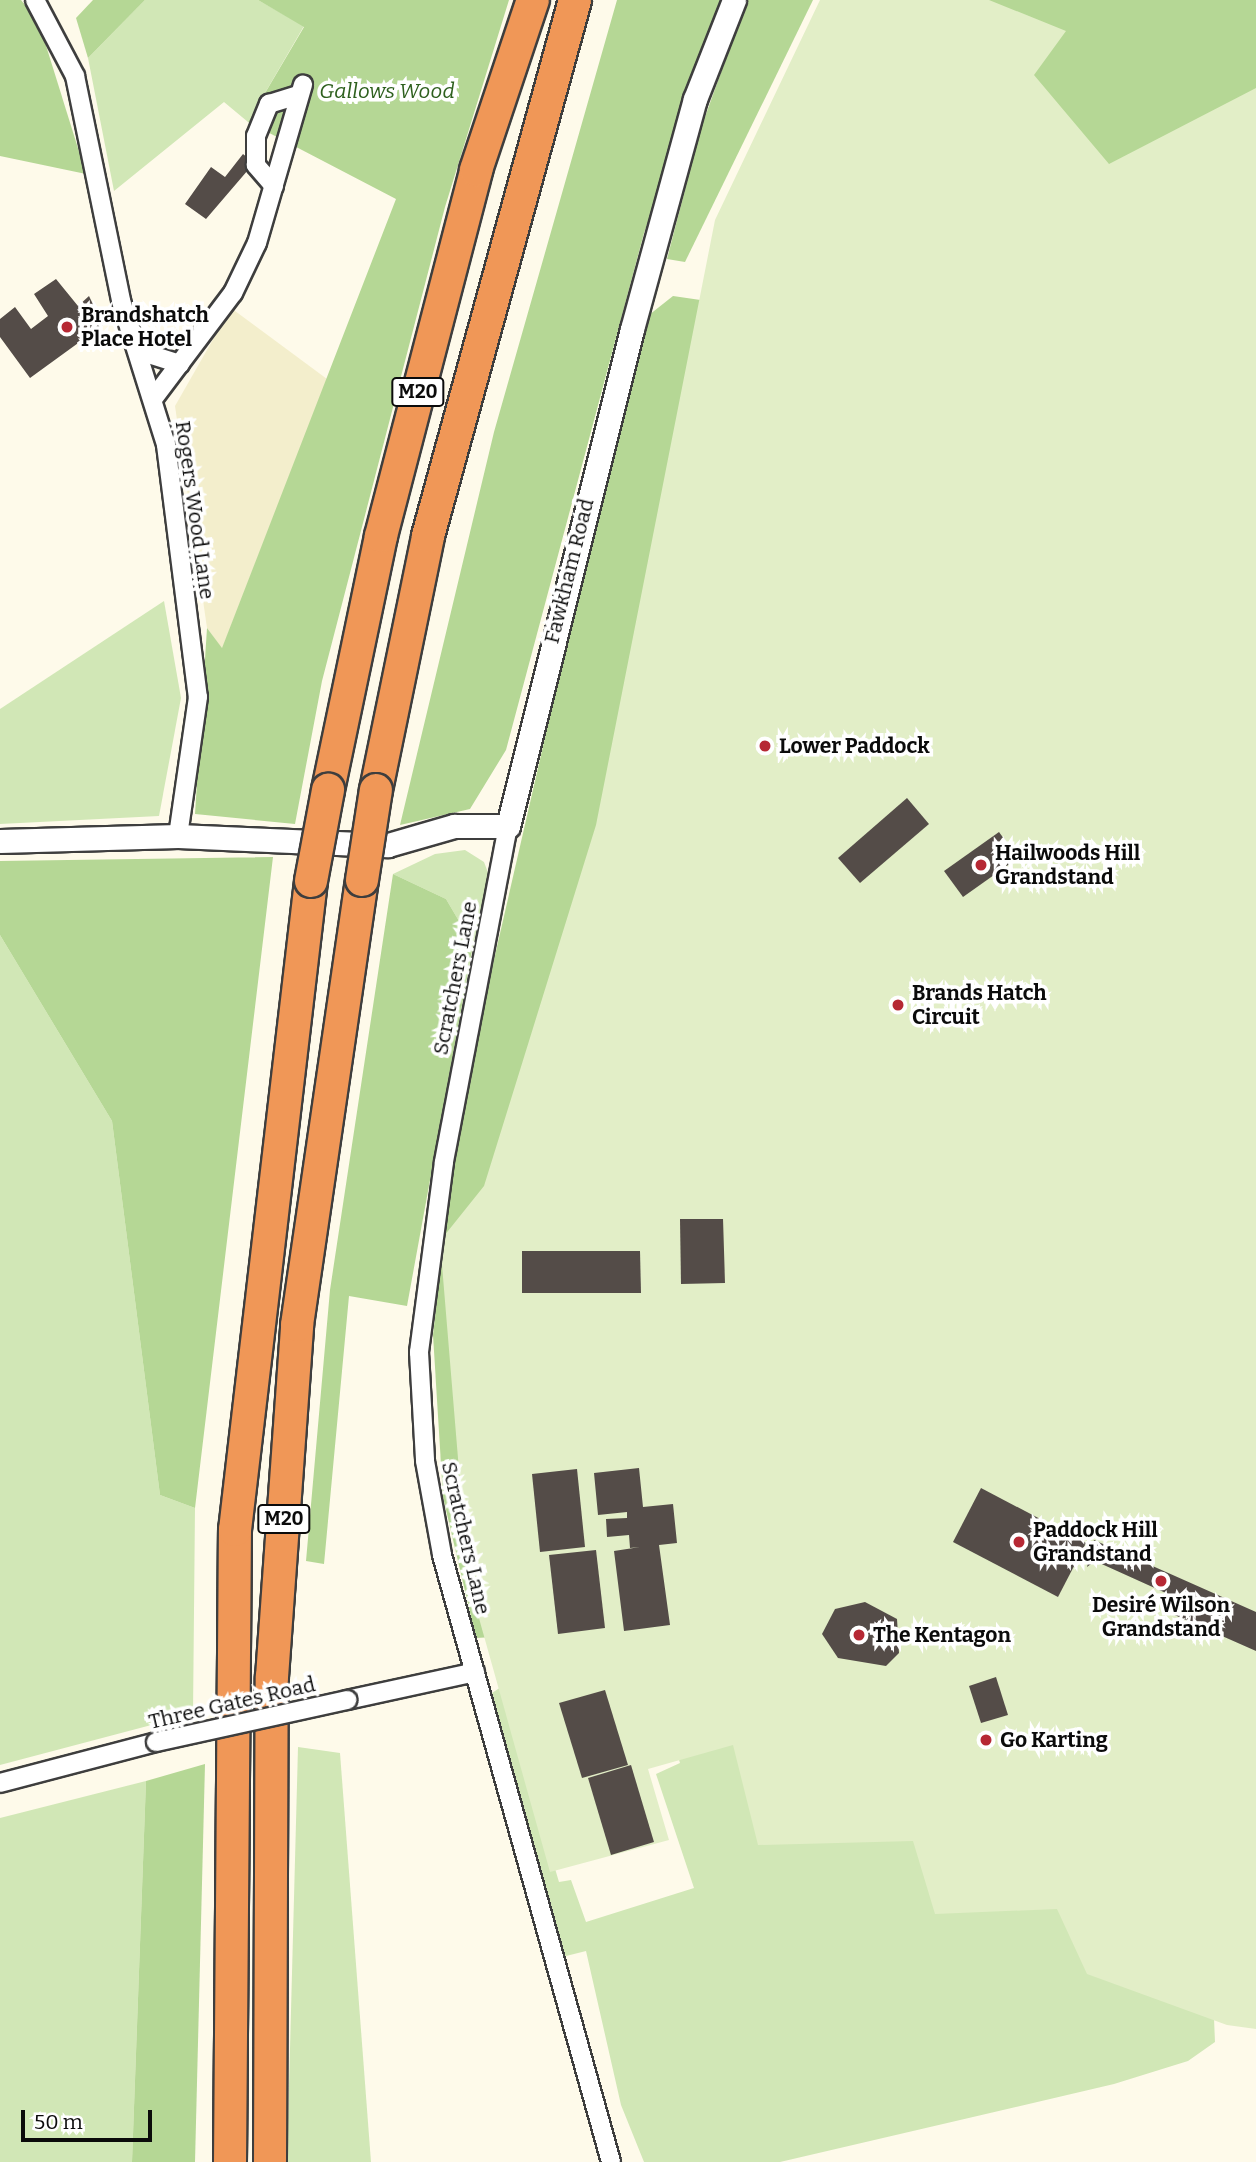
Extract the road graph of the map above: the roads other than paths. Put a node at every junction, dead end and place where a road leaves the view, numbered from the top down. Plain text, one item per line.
1 (35, 0) edge
2 (533, 0) edge
3 (575, 0) edge
4 (734, 0) edge
5 (274, 187) junction
6 (139, 351) junction
7 (180, 364) junction
8 (153, 399) junction
9 (508, 826) junction
10 (178, 836) junction
11 (0, 841) edge
12 (475, 1672) junction
13 (0, 1783) edge
14 (230, 2162) edge
15 (270, 2162) edge
16 (611, 2162) edge

1 - 6 street, Rogers Wood Lane
2 - 14 highway, M20, bridge
3 - 15 highway, M20, bridge
4 - 9 street, Fawkham Road
5 - 5 street
5 - 7 street
6 - 7 street
6 - 8 street, Rogers Wood Lane
7 - 8 street
8 - 10 street, Rogers Wood Lane
9 - 10 street
9 - 12 street, Scratchers Lane
10 - 11 street
12 - 13 street, Three Gates Road, bridge
12 - 16 street, Scratchers Lane

